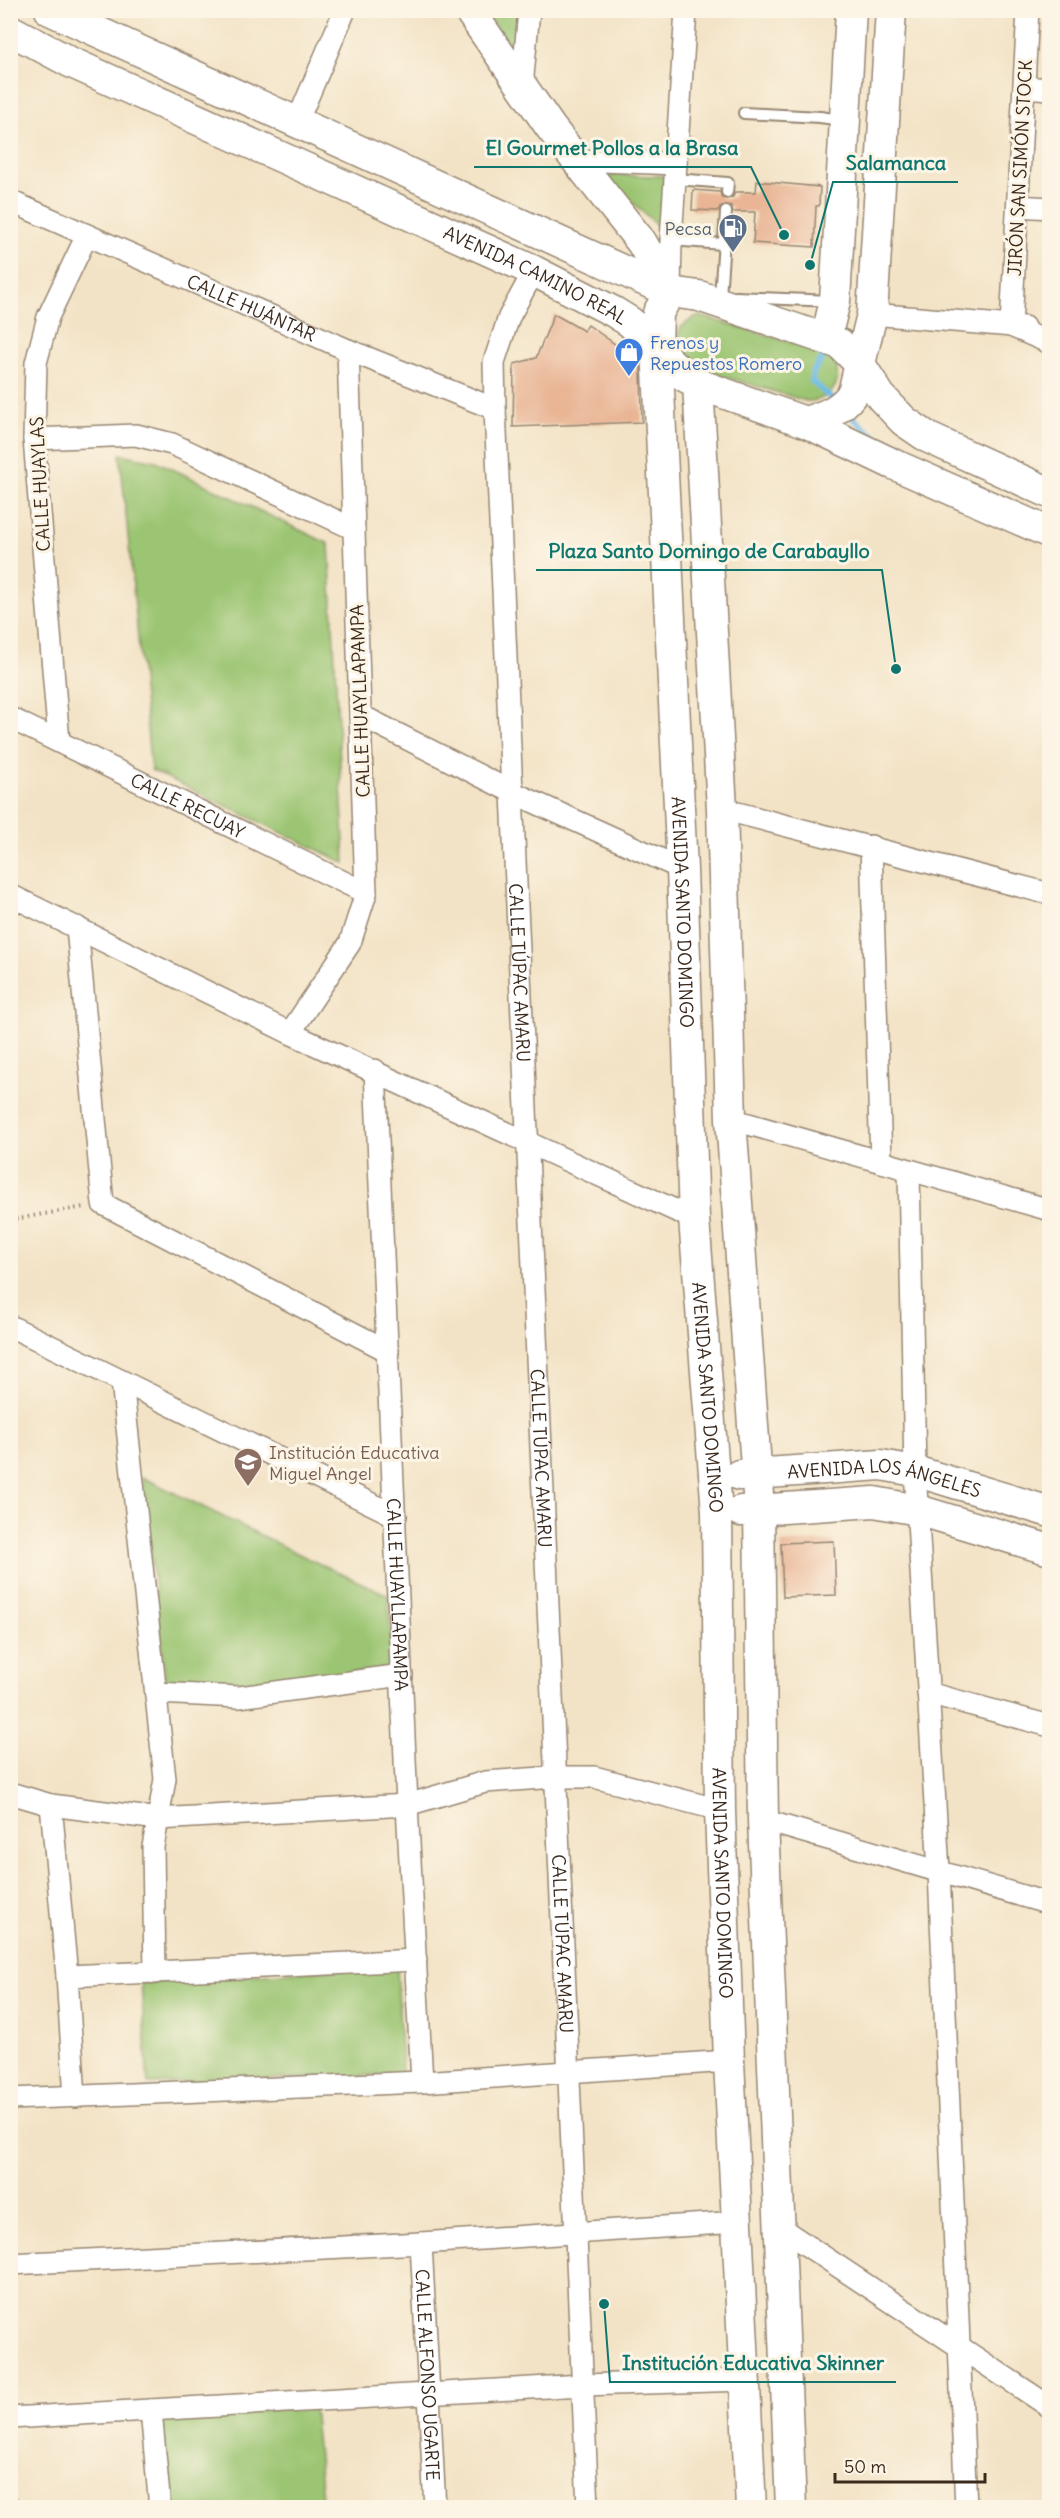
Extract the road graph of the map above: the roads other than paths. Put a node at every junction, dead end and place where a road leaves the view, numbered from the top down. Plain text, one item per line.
1 (50, 10) edge
2 (345, 10) edge
3 (469, 10) edge
4 (529, 10) edge
5 (686, 10) edge
6 (851, 10) edge
7 (891, 10) edge
8 (1028, 10) edge
9 (10, 30) edge
10 (522, 87) junction
11 (1024, 87) junction
12 (1050, 89) edge
13 (744, 113) dead end
14 (843, 121) junction
15 (297, 122) junction
16 (577, 160) junction
17 (676, 171) junction
18 (727, 192) dead end
19 (10, 201) edge
20 (1018, 206) junction
21 (1050, 208) edge
22 (726, 212) dead end
23 (87, 235) junction
24 (671, 240) junction
25 (723, 244) junction
26 (534, 271) junction
27 (696, 295) junction
28 (835, 301) junction
29 (872, 314) junction
30 (1011, 326) junction
31 (1050, 328) edge
32 (826, 338) junction
33 (1050, 343) edge
34 (657, 348) junction
35 (348, 350) junction
36 (860, 364) junction
37 (698, 384) junction
38 (495, 409) junction
39 (805, 422) junction
40 (34, 439) junction
41 (1050, 493) edge
42 (354, 529) junction
43 (1050, 534) edge
44 (360, 715) junction
45 (10, 718) edge
46 (60, 742) junction
47 (512, 792) junction
48 (722, 808) junction
49 (871, 846) junction
50 (682, 869) junction
51 (366, 893) junction
52 (1050, 894) edge
53 (10, 895) edge
54 (77, 927) junction
55 (290, 1033) junction
56 (375, 1070) junction
57 (731, 1119) junction
58 (527, 1143) junction
59 (881, 1162) junction
60 (909, 1171) junction
61 (1050, 1210) edge
62 (694, 1219) junction
63 (10, 1326) edge
64 (388, 1351) junction
65 (122, 1381) junction
66 (915, 1471) junction
67 (757, 1473) junction
68 (715, 1477) junction
69 (759, 1509) junction
70 (918, 1510) junction
71 (717, 1512) junction
72 (1050, 1512) edge
73 (396, 1516) junction
74 (1050, 1550) edge
75 (402, 1675) junction
76 (156, 1693) junction
77 (928, 1693) junction
78 (1050, 1726) edge
79 (556, 1777) junction
80 (10, 1793) edge
81 (51, 1805) junction
82 (407, 1805) junction
83 (720, 1810) junction
84 (159, 1819) junction
85 (763, 1820) junction
86 (939, 1871) junction
87 (1050, 1904) edge
88 (416, 1960) junction
89 (155, 1973) junction
90 (67, 1976) junction
91 (729, 2061) junction
92 (568, 2072) junction
93 (422, 2082) junction
94 (75, 2097) junction
95 (10, 2099) edge
96 (738, 2222) junction
97 (779, 2227) junction
98 (576, 2231) junction
99 (421, 2243) junction
100 (10, 2264) edge
101 (958, 2345) junction
102 (746, 2380) junction
103 (582, 2385) junction
104 (429, 2393) junction
105 (1050, 2407) edge
106 (151, 2410) junction
107 (10, 2418) edge
108 (160, 2508) edge
109 (435, 2508) edge
110 (588, 2508) edge
111 (751, 2508) edge
112 (791, 2508) edge
113 (966, 2508) edge

1 - 15 street, AVENIDA CAMINO REAL
2 - 15 street
3 - 10 street
4 - 10 street
5 - 17 street
6 - 14 street
7 - 29 street
8 - 11 street, JIRÓN SAN SIMÓN STOCK
9 - 26 street, AVENIDA CAMINO REAL
10 - 16 street
11 - 12 street
11 - 20 street, JIRÓN SAN SIMÓN STOCK
13 - 14 lane
14 - 28 street
15 - 27 street, AVENIDA CAMINO REAL
16 - 17 street
16 - 27 street
17 - 18 lane
17 - 24 street
19 - 23 street, CALLE HUÁNTAR
20 - 21 street
20 - 30 street, JIRÓN SAN SIMÓN STOCK
22 - 25 lane
23 - 35 street, CALLE HUÁNTAR
23 - 40 street, CALLE HUAYLAS
24 - 25 lane
24 - 27 street
25 - 27 lane
26 - 34 street, AVENIDA CAMINO REAL
26 - 38 street, CALLE TÚPAC AMARU
27 - 28 lane
27 - 32 street, AVENIDA CAMINO REAL
27 - 34 street, AVENIDA SANTO DOMINGO
28 - 32 street
29 - 30 street
29 - 36 street
30 - 31 street
30 - 33 street
32 - 36 street, AVENIDA CAMINO REAL
34 - 37 street, AVENIDA CAMINO REAL
34 - 50 street, AVENIDA SANTO DOMINGO
35 - 38 street, CALLE HUÁNTAR
35 - 42 street, CALLE HUAYLLAPAMPA
36 - 39 street
36 - 41 street, AVENIDA CAMINO REAL
37 - 39 street, AVENIDA CAMINO REAL
37 - 48 street
38 - 47 street, CALLE TÚPAC AMARU
39 - 43 street, AVENIDA CAMINO REAL
40 - 42 street
40 - 46 street, CALLE HUAYLAS
42 - 44 street, CALLE HUAYLLAPAMPA
44 - 47 street
44 - 51 street, CALLE HUAYLLAPAMPA
45 - 46 street, CALLE RECUAY
46 - 51 street, CALLE RECUAY
47 - 50 street
47 - 58 street, CALLE TÚPAC AMARU
48 - 49 street
48 - 57 street
49 - 52 street
49 - 59 street
50 - 62 street, AVENIDA SANTO DOMINGO
51 - 55 street, CALLE HUAYLLAPAMPA
53 - 54 street
54 - 55 street
54 - 64 street
55 - 56 street
56 - 58 street
56 - 64 street, CALLE HUAYLLAPAMPA
57 - 59 street
57 - 67 street
58 - 62 street
58 - 79 street, CALLE TÚPAC AMARU
59 - 60 street
60 - 61 street
60 - 66 street
62 - 68 street, AVENIDA SANTO DOMINGO
63 - 65 street
64 - 73 street, CALLE HUAYLLAPAMPA
65 - 73 street
65 - 76 street
66 - 67 street, AVENIDA LOS ÁNGELES
66 - 70 street
66 - 72 street, AVENIDA LOS ÁNGELES
67 - 68 street, AVENIDA LOS ÁNGELES
67 - 69 street
68 - 71 street, AVENIDA SANTO DOMINGO
69 - 70 street, AVENIDA LOS ÁNGELES
69 - 71 street, AVENIDA LOS ÁNGELES
69 - 85 street
70 - 74 street, AVENIDA LOS ÁNGELES
70 - 77 street
71 - 83 street, AVENIDA SANTO DOMINGO
73 - 75 street, CALLE HUAYLLAPAMPA
75 - 76 street
75 - 82 street, CALLE HUAYLLAPAMPA
76 - 84 street
77 - 78 street
77 - 86 street
79 - 82 street
79 - 83 street
79 - 92 street, CALLE TÚPAC AMARU
80 - 81 street
81 - 84 street
81 - 90 street
82 - 84 street
82 - 88 street, CALLE HUAYLLAPAMPA
83 - 91 street, AVENIDA SANTO DOMINGO
84 - 89 street
85 - 86 street
85 - 97 street
86 - 87 street
86 - 101 street
88 - 89 street
88 - 93 street, CALLE HUAYLLAPAMPA
89 - 90 street
90 - 94 street
91 - 92 street
91 - 96 street, AVENIDA SANTO DOMINGO
92 - 93 street
92 - 98 street, CALLE TÚPAC AMARU
93 - 94 street
94 - 95 street
96 - 98 street
96 - 102 street, AVENIDA SANTO DOMINGO
97 - 101 street
97 - 112 street
98 - 99 street
98 - 103 street, CALLE TÚPAC AMARU
99 - 100 street
99 - 104 street, CALLE ALFONSO UGARTE
101 - 105 street
101 - 113 street
102 - 103 street
102 - 111 street, AVENIDA SANTO DOMINGO
103 - 104 street
103 - 110 street, CALLE TÚPAC AMARU
104 - 106 street
104 - 109 street, CALLE ALFONSO UGARTE
106 - 107 street
106 - 108 street

